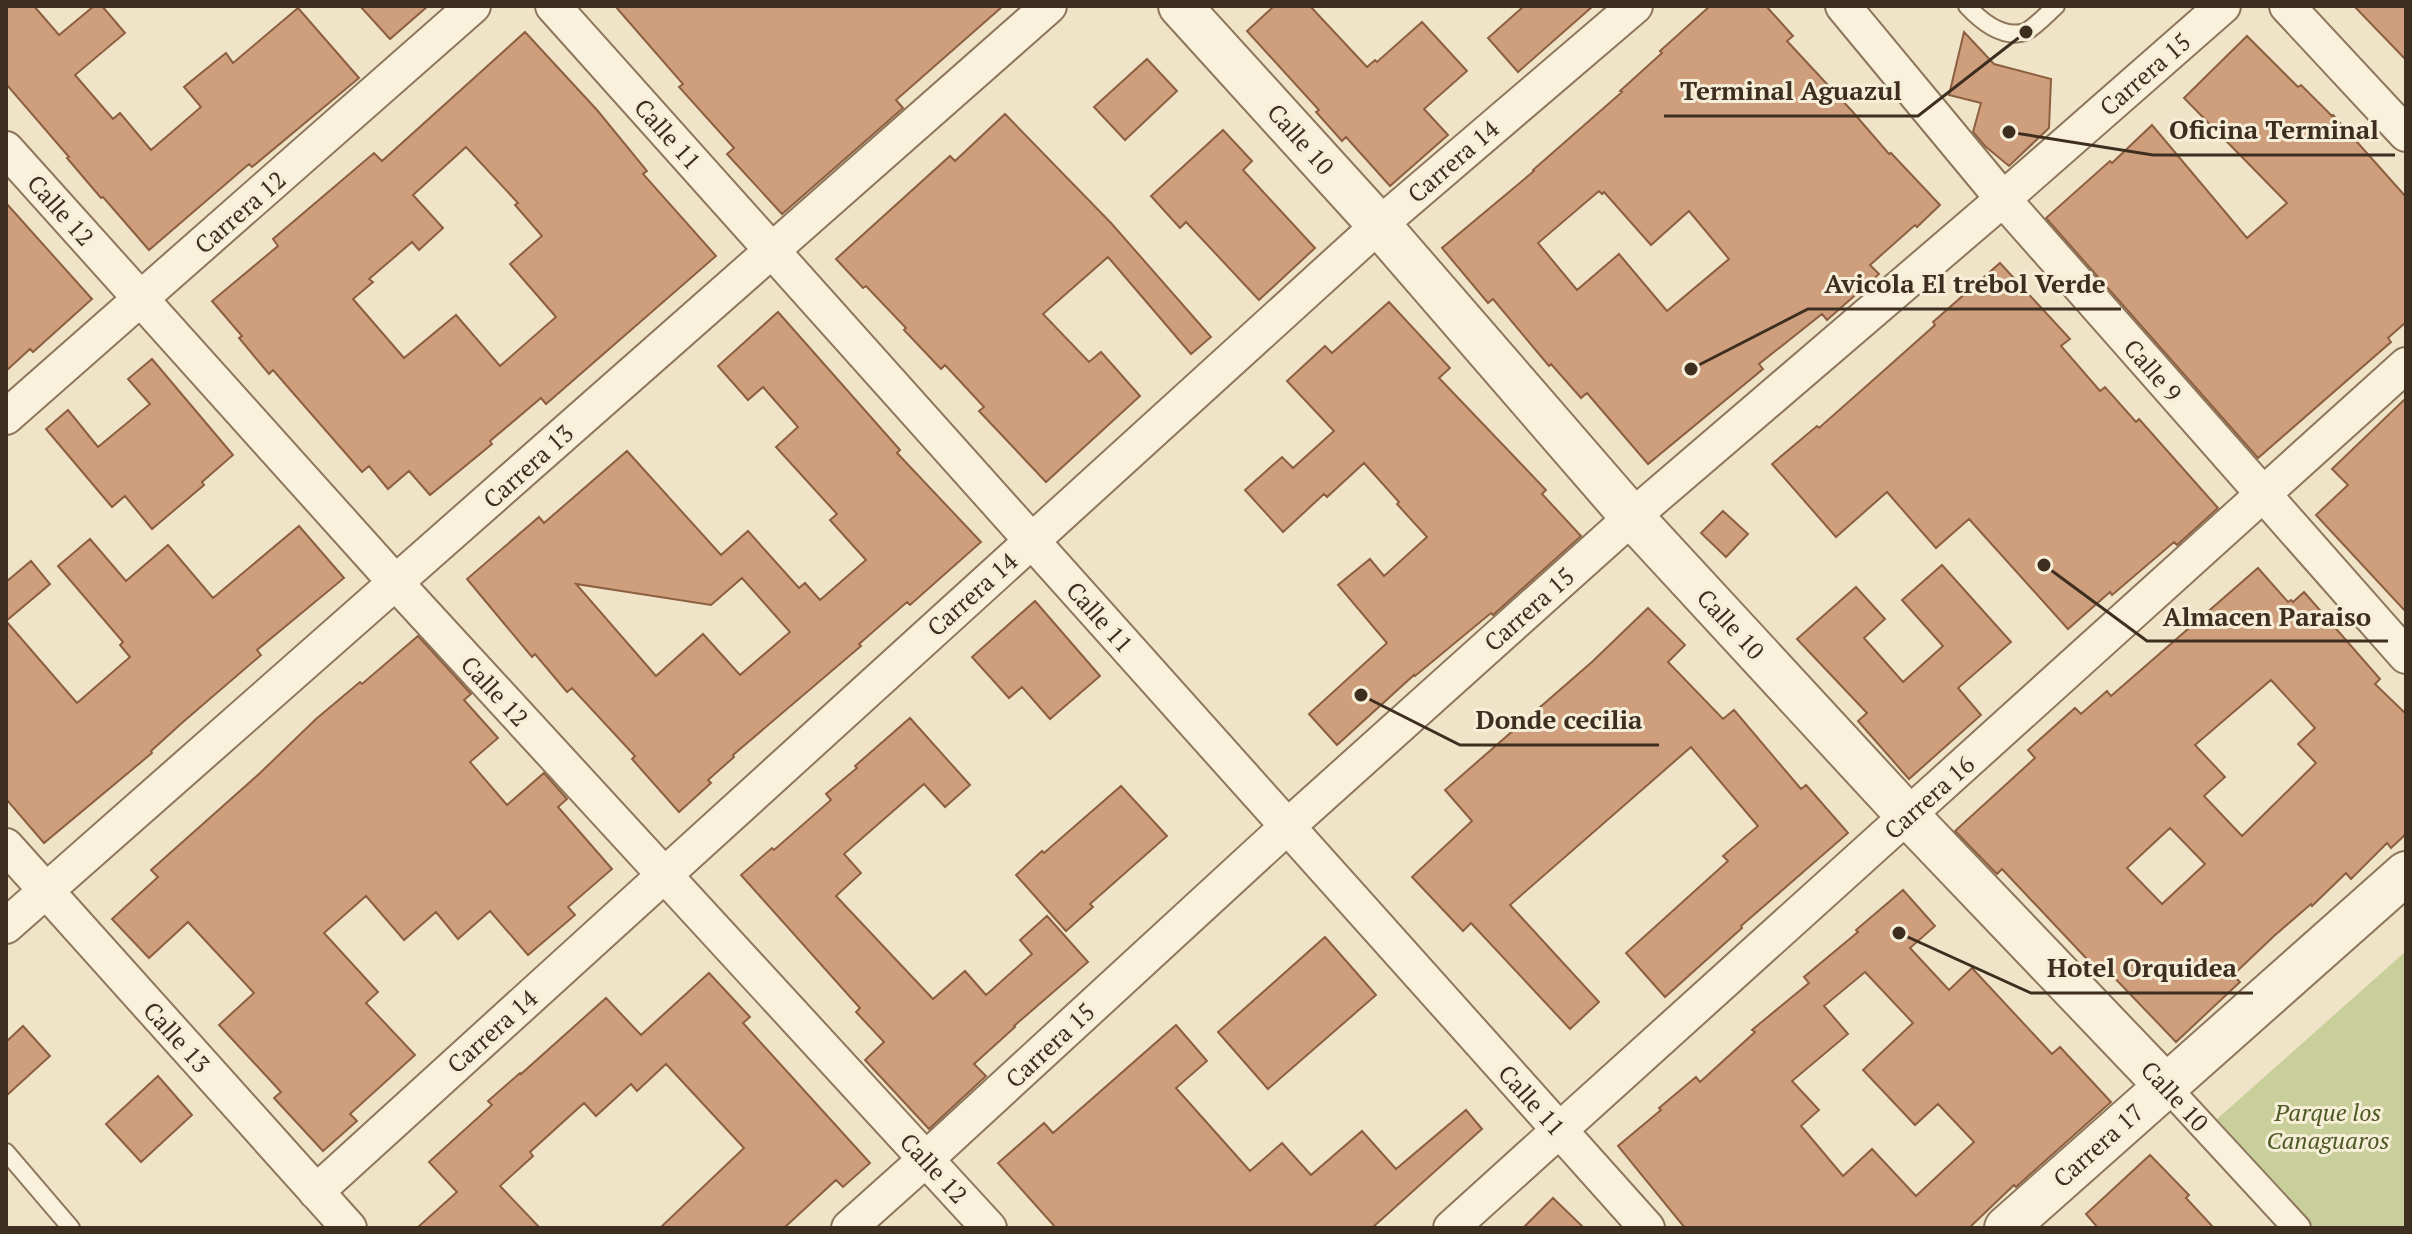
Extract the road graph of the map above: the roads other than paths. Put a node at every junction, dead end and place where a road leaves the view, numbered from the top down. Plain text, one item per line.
1 (473, 6) edge
2 (553, 6) edge
3 (1049, 6) edge
4 (1180, 6) edge
5 (1635, 6) edge
6 (1843, 6) edge
7 (1967, 6) edge
8 (2056, 6) edge
9 (2223, 6) edge
10 (2287, 6) edge
11 (2406, 134) edge
12 (6, 149) edge
13 (2003, 199) junction
14 (1379, 225) junction
15 (772, 250) junction
16 (141, 298) junction
17 (2406, 365) edge
18 (6, 417) edge
19 (2262, 495) junction
20 (1632, 517) junction
21 (1032, 540) junction
22 (396, 583) junction
23 (2406, 656) edge
24 (1908, 816) junction
25 (1288, 826) junction
26 (6, 846) edge
27 (2406, 873) edge
28 (664, 874) junction
29 (47, 891) junction
30 (6, 926) edge
31 (2165, 1085) junction
32 (1560, 1130) junction
33 (6, 1152) edge
34 (926, 1159) junction
35 (316, 1192) junction
36 (71, 1228) edge
37 (349, 1228) edge
38 (849, 1228) edge
39 (989, 1228) edge
40 (1451, 1228) edge
41 (1647, 1228) edge
42 (2006, 1228) edge
43 (2297, 1228) edge

1 - 16 street, Carrera 12
2 - 15 street, Calle 11
3 - 15 street, Carrera 13
4 - 14 street, Calle 10
5 - 14 street, Carrera 14
6 - 13 street, Calle 9
7 - 8 lane
9 - 13 street, Carrera 15
10 - 11 street
12 - 16 street, Calle 12
13 - 19 street, Calle 9
13 - 20 street, Carrera 15
14 - 20 street, Calle 10
14 - 21 street, Carrera 14
15 - 21 street, Calle 11
15 - 22 street, Carrera 13
16 - 18 street, Carrera 12
16 - 22 street, Calle 12
17 - 19 street, Carrera 16
19 - 23 street, Calle 9
19 - 24 street, Carrera 16
20 - 24 street, Calle 10
20 - 25 street, Carrera 15
21 - 25 street, Calle 11
21 - 28 street, Carrera 14
22 - 28 street, Calle 12
22 - 29 street, Carrera 13
24 - 31 street, Calle 10
24 - 32 street, Carrera 16
25 - 32 street, Calle 11
25 - 34 street, Carrera 15
26 - 29 street, Calle 13
27 - 31 street, Carrera 17
28 - 34 street, Calle 12
28 - 35 street, Carrera 14
29 - 30 street, Carrera 13
29 - 35 street, Calle 13
31 - 42 street, Carrera 17
31 - 43 street, Calle 10
32 - 40 street, Carrera 16
32 - 41 street, Calle 11
33 - 36 lane
34 - 38 street, Carrera 15
34 - 39 street, Calle 12
35 - 37 street, Calle 13

